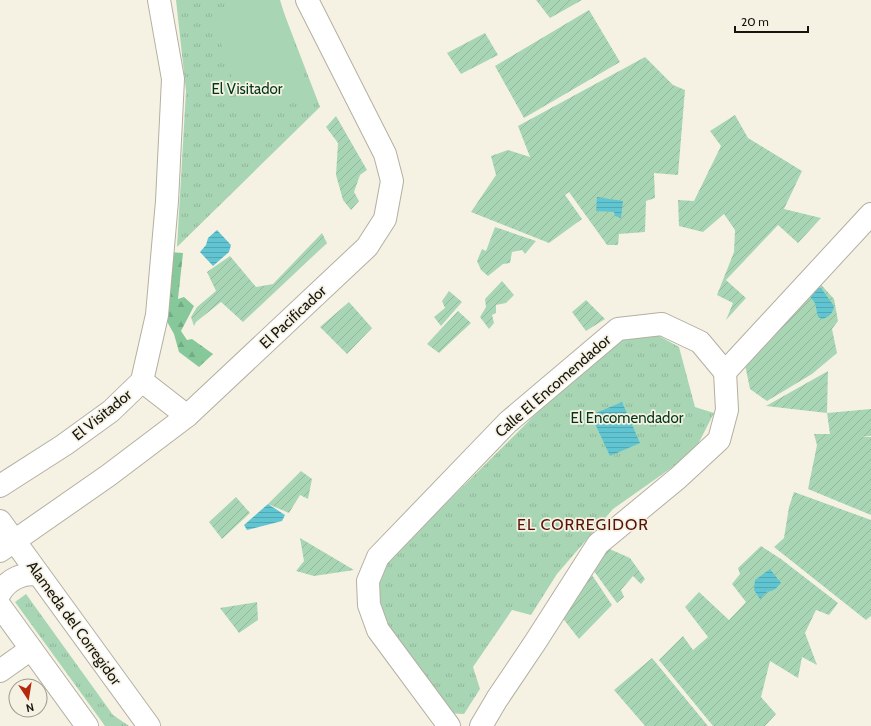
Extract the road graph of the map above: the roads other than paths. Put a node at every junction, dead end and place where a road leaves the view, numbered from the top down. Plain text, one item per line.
1 (159, 0) edge
2 (307, 0) edge
3 (871, 214) edge
4 (725, 372) junction
5 (142, 381) junction
6 (187, 416) junction
7 (0, 486) edge
8 (0, 521) edge
9 (7, 546) edge
10 (39, 575) junction
11 (0, 593) edge
12 (0, 606) edge
13 (31, 649) junction
14 (0, 671) edge
15 (87, 726) edge
16 (149, 726) edge
17 (449, 726) edge
18 (481, 726) edge

1 - 5 street, El Visitador
2 - 6 street, El Pacificador
3 - 4 street
4 - 17 street, Calle El Encomendador
4 - 18 street
5 - 6 street
5 - 7 street, El Visitador
6 - 9 street, El Pacificador
8 - 9 street, Alameda del Corregidor
9 - 10 street, Alameda del Corregidor
10 - 11 street
10 - 16 street, Alameda del Corregidor
12 - 13 street
13 - 14 street
13 - 15 street

